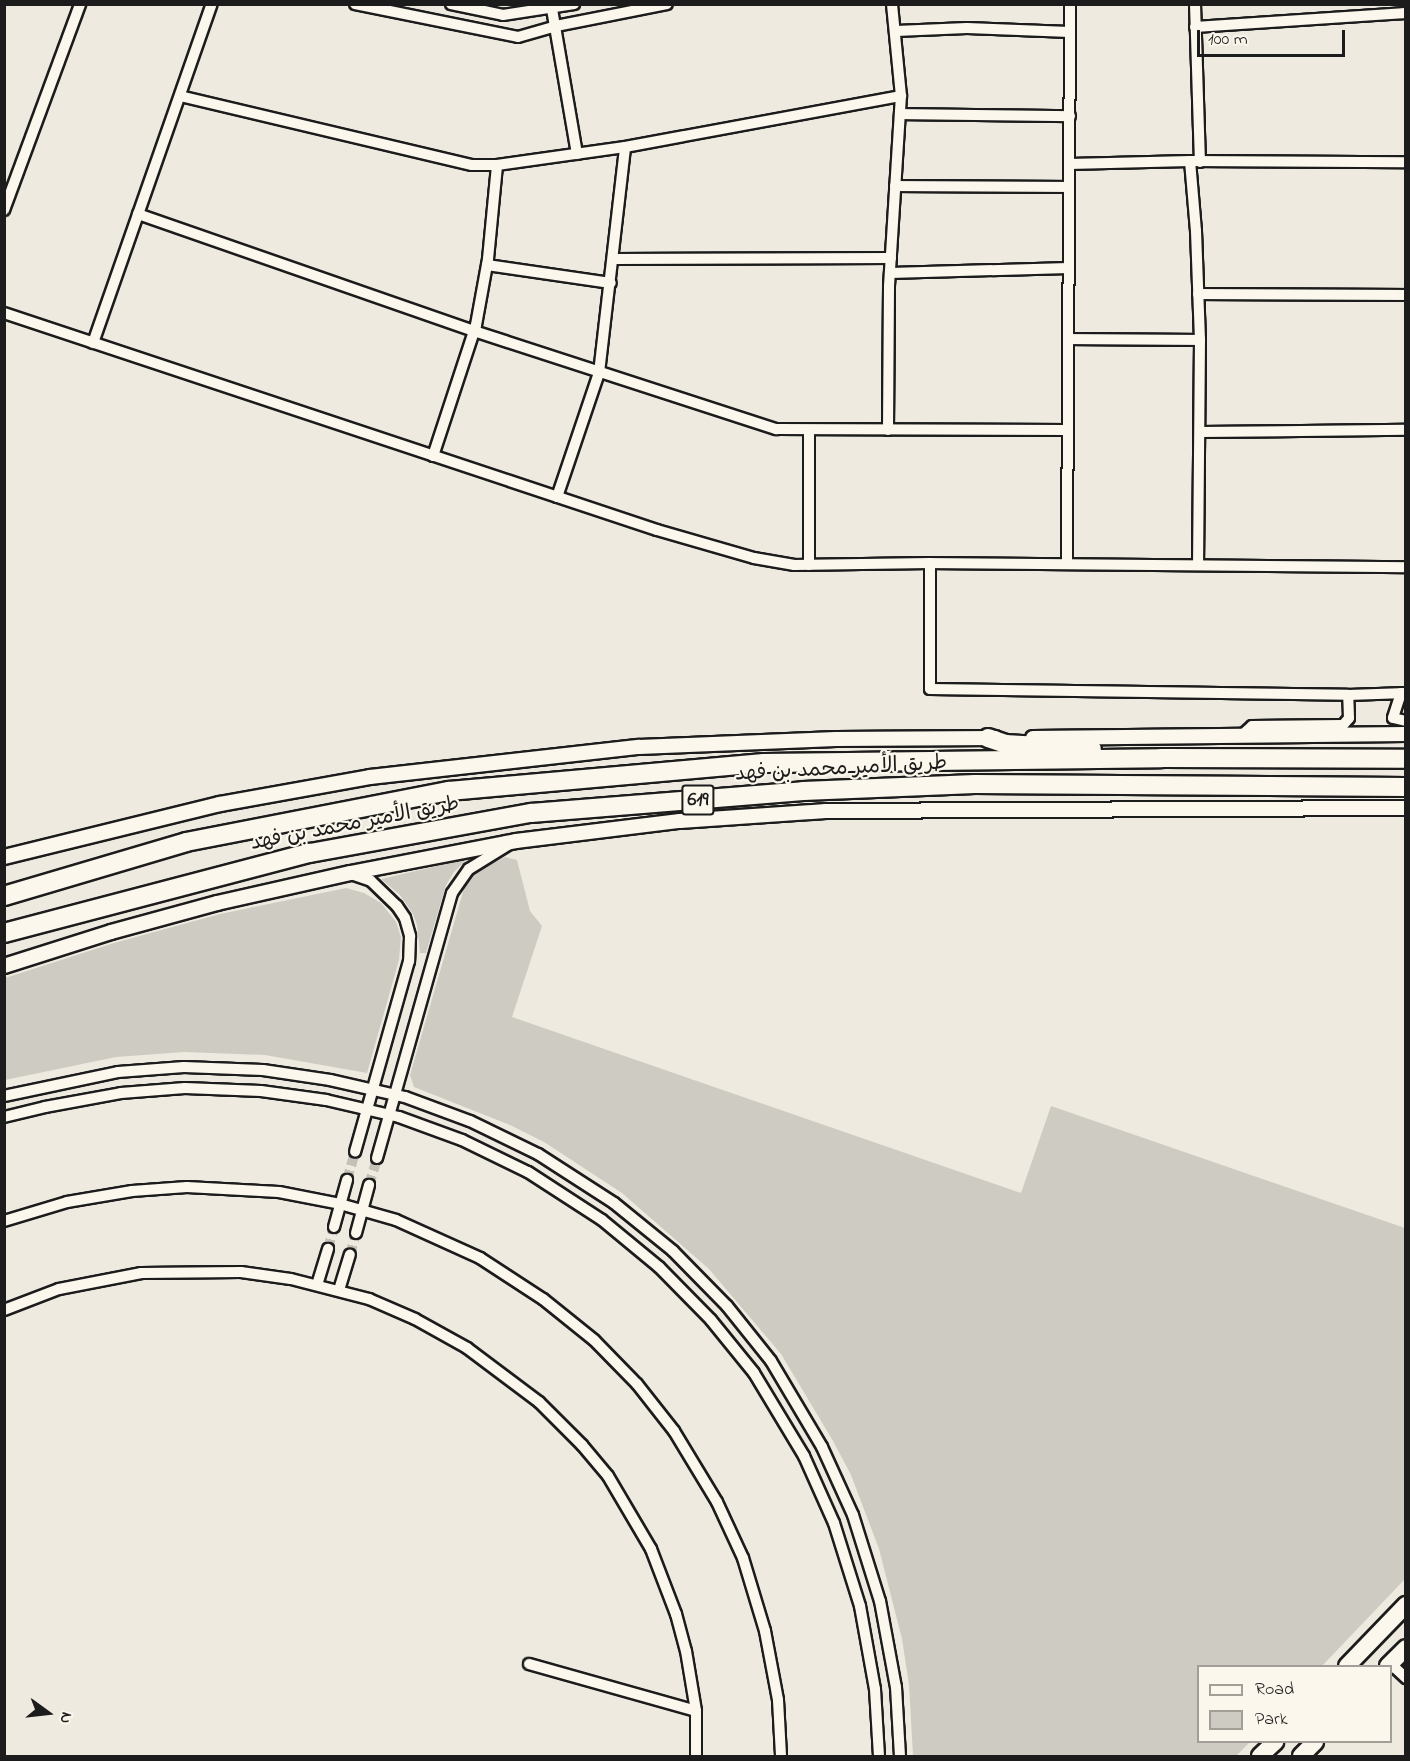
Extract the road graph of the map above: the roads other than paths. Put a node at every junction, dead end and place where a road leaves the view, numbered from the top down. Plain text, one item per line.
1 (80, 4) edge
2 (212, 4) edge
3 (356, 4) edge
4 (451, 4) edge
5 (574, 4) edge
6 (667, 4) edge
7 (892, 4) edge
8 (1070, 4) edge
9 (1195, 4) edge
10 (552, 9) junction
11 (1406, 13) edge
12 (556, 26) junction
13 (1195, 27) junction
14 (896, 31) junction
15 (1070, 32) junction
16 (180, 96) junction
17 (901, 96) junction
18 (900, 114) junction
19 (1070, 116) junction
20 (625, 147) junction
21 (577, 154) junction
22 (1195, 161) junction
23 (1406, 162) edge
24 (1070, 164) junction
25 (497, 165) junction
26 (895, 186) junction
27 (1069, 188) junction
28 (4, 210) edge
29 (138, 214) junction
30 (891, 258) junction
31 (614, 259) junction
32 (487, 265) junction
33 (1069, 268) junction
34 (890, 273) junction
35 (611, 283) junction
36 (1198, 294) junction
37 (1406, 295) edge
38 (4, 313) edge
39 (474, 332) junction
40 (1068, 339) junction
41 (1200, 340) junction
42 (93, 343) junction
43 (599, 374) junction
44 (809, 430) junction
45 (888, 430) junction
46 (1068, 430) junction
47 (1406, 430) edge
48 (1200, 432) junction
49 (434, 456) junction
50 (557, 497) junction
51 (930, 563) junction
52 (1067, 564) junction
53 (1198, 564) junction
54 (809, 565) junction
55 (1406, 567) edge
56 (1403, 693) edge
57 (1348, 695) junction
58 (1406, 721) edge
59 (1406, 734) edge
60 (1241, 736) junction
61 (988, 738) junction
62 (1134, 758) junction
63 (1406, 759) edge
64 (1406, 787) edge
65 (1406, 808) edge
66 (516, 841) junction
67 (4, 857) edge
68 (350, 873) junction
69 (4, 896) edge
70 (4, 933) edge
71 (4, 966) edge
72 (372, 1089) junction
73 (394, 1095) junction
74 (4, 1096) edge
75 (366, 1109) junction
76 (388, 1114) junction
77 (4, 1118) edge
78 (355, 1152) tunnel mouth
79 (377, 1158) tunnel mouth
80 (347, 1180) tunnel mouth
81 (369, 1185) tunnel mouth
82 (340, 1204) junction
83 (362, 1209) junction
84 (4, 1221) edge
85 (334, 1227) tunnel mouth
86 (356, 1233) tunnel mouth
87 (328, 1249) tunnel mouth
88 (350, 1255) tunnel mouth
89 (317, 1285) junction
90 (339, 1290) junction
91 (4, 1310) edge
92 (1406, 1607) edge
93 (1406, 1648) edge
94 (529, 1664) dead end
95 (1348, 1665) edge
96 (1357, 1665) edge
97 (1390, 1665) edge
98 (1392, 1668) edge
99 (1406, 1678) edge
100 (696, 1711) junction
101 (1274, 1743) edge
102 (1314, 1743) edge
103 (696, 1756) edge
104 (781, 1756) edge
105 (879, 1756) edge
106 (900, 1756) edge
107 (1260, 1756) edge
108 (1300, 1756) edge

1 - 28 street
2 - 16 street
3 - 12 street
4 - 10 street
5 - 10 street
6 - 12 street
7 - 14 street
8 - 15 street
9 - 13 street
10 - 12 street
11 - 13 street
12 - 21 street
13 - 22 street
14 - 15 street
14 - 17 street
15 - 19 street
16 - 25 street
16 - 29 street
17 - 18 street
17 - 20 street
18 - 19 street
18 - 26 street
19 - 24 street
20 - 21 street
20 - 31 street
21 - 25 street
22 - 23 street
22 - 24 street
22 - 36 street
24 - 27 street
25 - 32 street
26 - 27 street
26 - 30 street
27 - 33 street
29 - 39 street
29 - 42 street
30 - 31 street
30 - 34 street
31 - 35 street
32 - 35 street
32 - 39 street
33 - 34 street
33 - 40 street
34 - 45 street
35 - 43 street
36 - 37 street
36 - 41 street
38 - 42 street
39 - 43 street
39 - 49 street
40 - 41 street
40 - 46 street
41 - 48 street
42 - 49 street
43 - 44 street
43 - 50 street
44 - 45 street
44 - 54 street
45 - 46 street
46 - 52 street
47 - 48 street
48 - 53 street
49 - 50 street
50 - 54 street
51 - 52 street
51 - 54 street
51 - 57 street
52 - 53 street
53 - 55 street
56 - 57 street
56 - 58 street
57 - 60 street
59 - 60 main road
60 - 61 main road
61 - 62 highway
61 - 67 main road
62 - 63 highway, طريق الأمير محمد بن فهد / 619
62 - 69 highway, طريق الأمير محمد بن فهد / 619
64 - 70 highway, طريق الأمير محمد بن فهد / 619
65 - 66 main road
66 - 68 main road
66 - 73 street
68 - 71 main road
68 - 72 street
72 - 73 street
72 - 74 street
72 - 75 street
73 - 76 street
73 - 106 street
75 - 76 street
75 - 77 street
75 - 78 street
76 - 79 street
76 - 105 street
80 - 82 street
81 - 83 street
82 - 83 street
82 - 84 street
82 - 85 street
83 - 86 street
83 - 104 street
87 - 89 street
88 - 90 street
89 - 90 street
89 - 91 street
90 - 100 street
92 - 95 main road
92 - 96 main road
93 - 97 main road
94 - 100 street
98 - 99 street
100 - 103 street
101 - 107 main road
102 - 108 main road

